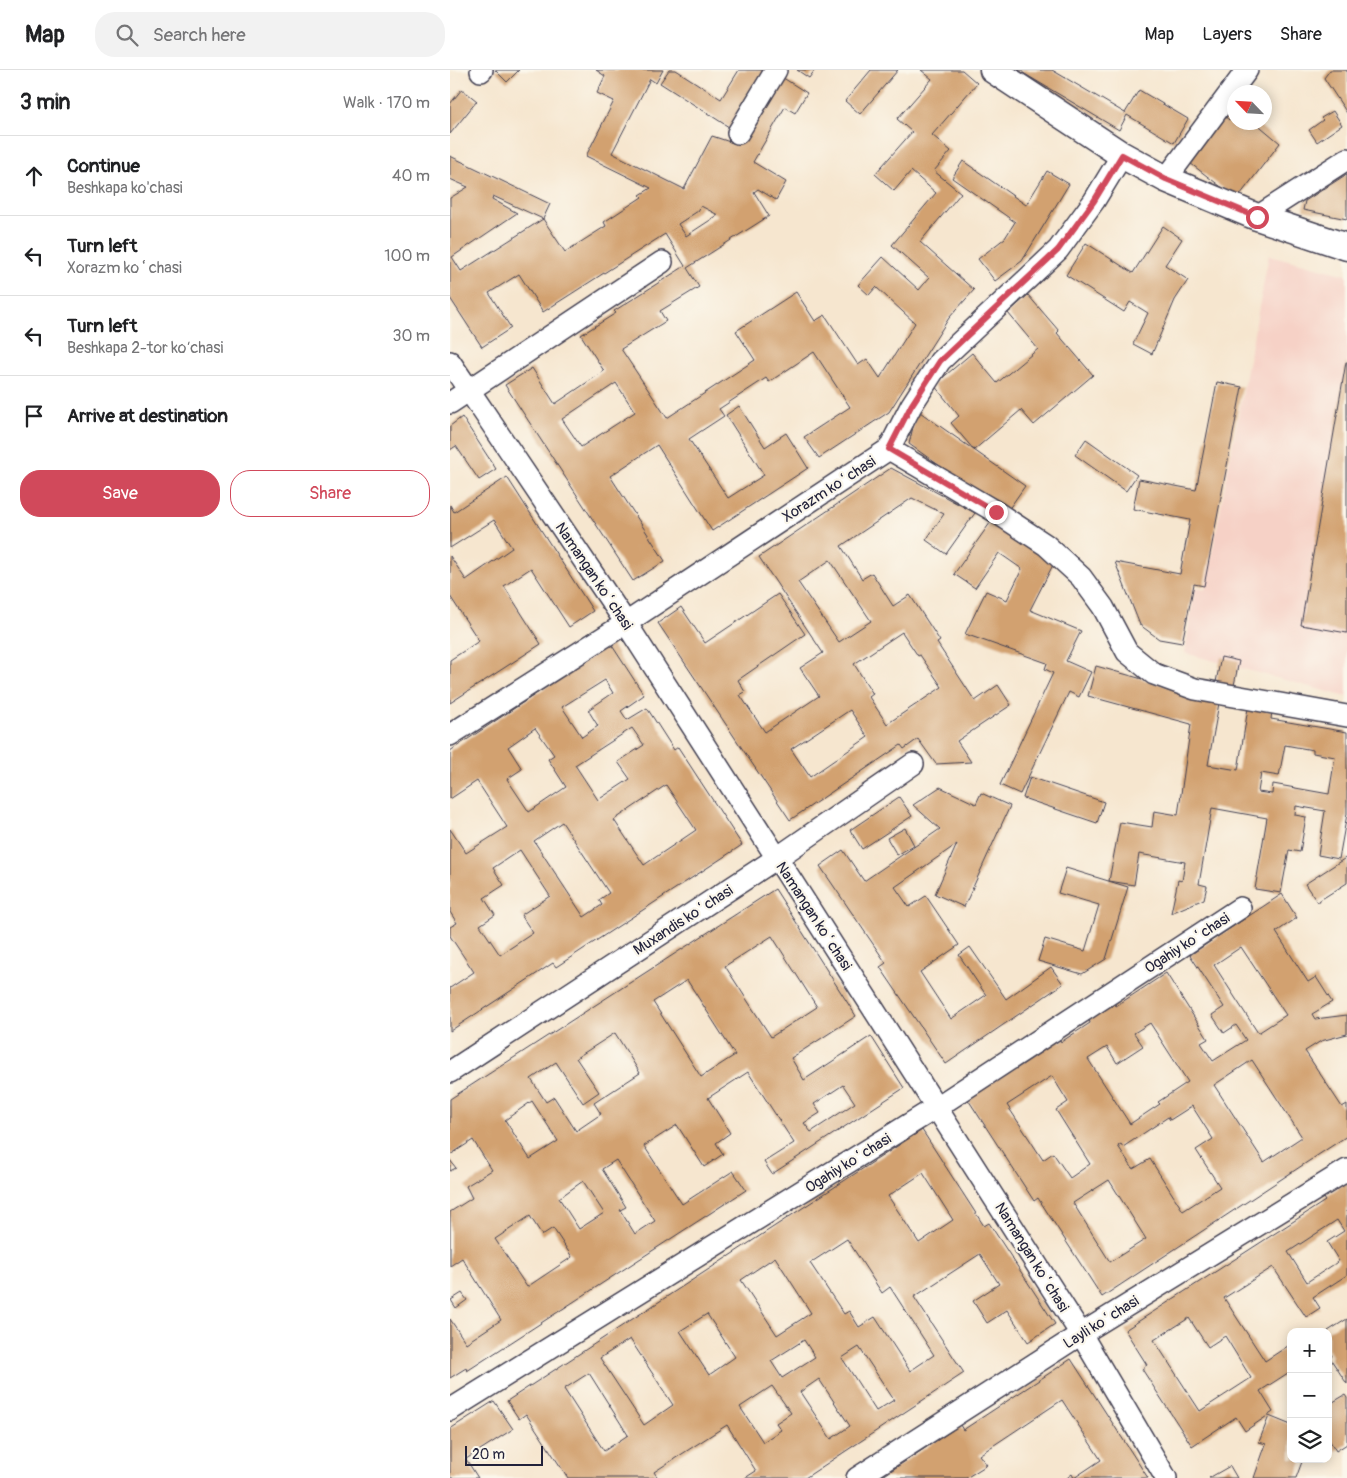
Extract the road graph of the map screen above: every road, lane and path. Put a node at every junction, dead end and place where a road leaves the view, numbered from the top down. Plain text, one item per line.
1 (776, 70) edge
2 (993, 70) edge
3 (1247, 70) edge
4 (738, 133) dead end
5 (1122, 155) junction
6 (1347, 158) edge
7 (1166, 179) junction
8 (1257, 217) junction
9 (1347, 247) edge
10 (662, 262) dead end
11 (450, 362) edge
12 (468, 391) junction
13 (450, 403) edge
14 (889, 449) junction
15 (626, 623) junction
16 (1347, 716) edge
17 (450, 735) edge
18 (913, 764) dead end
19 (777, 858) junction
20 (1240, 908) dead end
21 (450, 1072) edge
22 (937, 1108) junction
23 (1347, 1170) edge
24 (1081, 1334) junction
25 (450, 1410) edge
26 (857, 1478) edge
27 (1166, 1478) edge

1 - 4 street
2 - 5 street
3 - 7 street
5 - 7 street
5 - 14 street, Xorazm koʻchasi
6 - 8 street
7 - 8 street
8 - 9 street
10 - 12 street
11 - 12 street, Namangan koʻchasi
12 - 13 street
12 - 15 street, Namangan koʻchasi
14 - 15 street, Xorazm koʻchasi
14 - 16 street
15 - 17 street, Xorazm koʻchasi
15 - 19 street, Namangan koʻchasi
18 - 19 street, Muxandis koʻchasi
19 - 21 street, Muxandis koʻchasi
19 - 22 street, Namangan koʻchasi
20 - 22 street, Ogahiy koʻchasi
22 - 24 street, Namangan koʻchasi
22 - 25 street, Ogahiy koʻchasi
23 - 24 street, Layli koʻchasi
24 - 26 street, Layli koʻchasi
24 - 27 street, Namangan koʻchasi

